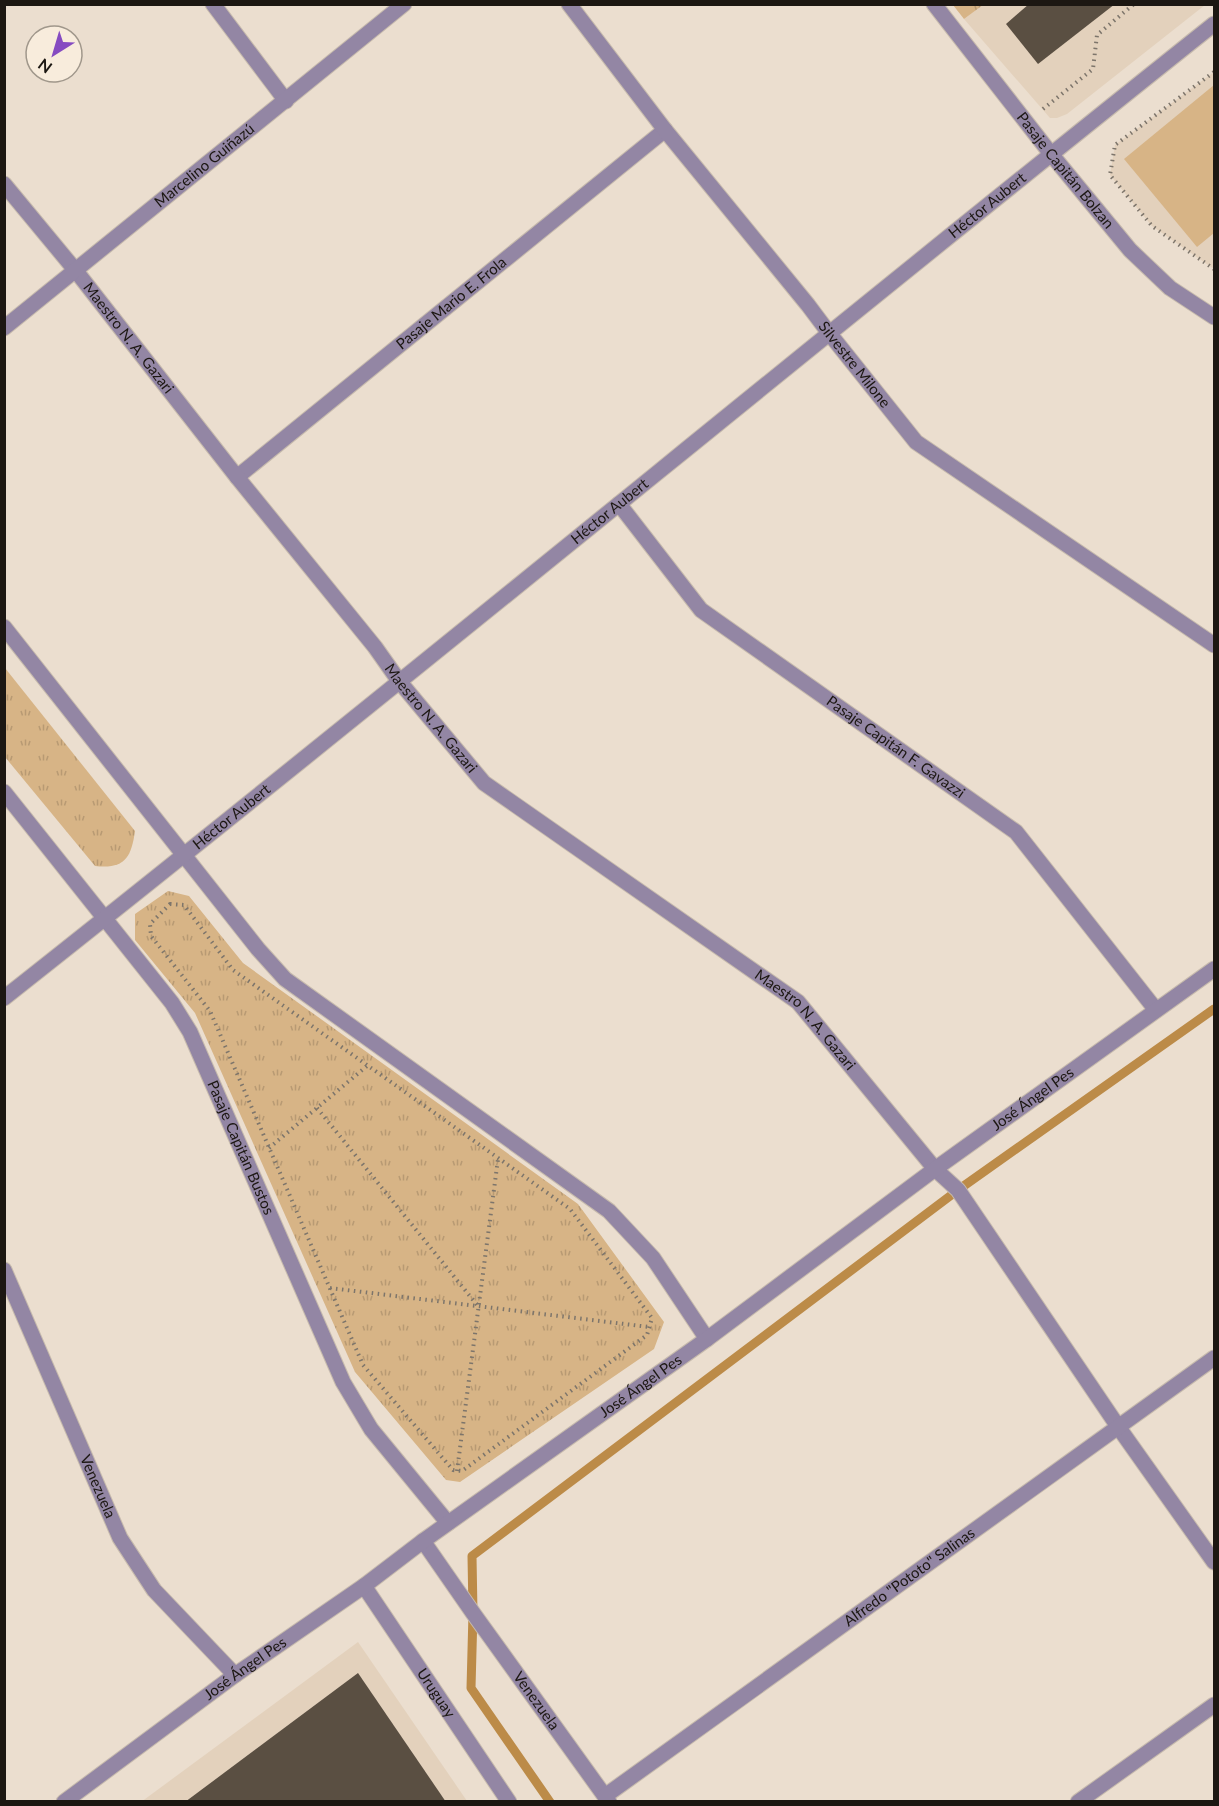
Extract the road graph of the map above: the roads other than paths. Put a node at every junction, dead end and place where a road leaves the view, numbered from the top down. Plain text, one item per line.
1 (213, 4) edge
2 (404, 4) edge
3 (569, 4) edge
4 (934, 4) edge
5 (1215, 24) edge
6 (286, 100) junction
7 (665, 130) junction
8 (1051, 154) junction
9 (4, 184) edge
10 (76, 271) junction
11 (1215, 317) edge
12 (4, 328) edge
13 (829, 333) junction
14 (237, 477) junction
15 (619, 504) junction
16 (4, 627) edge
17 (1215, 645) edge
18 (399, 681) junction
19 (4, 792) edge
20 (185, 856) junction
21 (106, 918) junction
22 (1215, 969) edge
23 (4, 998) edge
24 (1156, 1010) junction
25 (935, 1169) junction
26 (4, 1270) edge
27 (707, 1339) junction
28 (1215, 1358) edge
29 (1119, 1428) junction
30 (448, 1523) junction
31 (423, 1541) junction
32 (1215, 1562) edge
33 (364, 1586) junction
34 (235, 1675) junction
35 (1215, 1705) edge
36 (607, 1799) edge
37 (64, 1802) edge
38 (508, 1802) edge
39 (1078, 1802) edge

1 - 6 street
2 - 6 street, Marcelino Guiñazú
3 - 7 street, Silvestre Milone
4 - 8 street, Pasaje Capitán Bolzan
5 - 8 street, Héctor Aubert
6 - 10 street, Marcelino Guiñazú
7 - 13 street, Silvestre Milone
7 - 14 street, Pasaje Mario E. Frola
8 - 11 street, Pasaje Capitán Bolzan
8 - 13 street, Héctor Aubert
9 - 10 street, Maestro N. A. Gazari
10 - 12 street, Marcelino Guiñazú
10 - 14 street, Maestro N. A. Gazari
13 - 15 street, Héctor Aubert
13 - 17 street, Silvestre Milone
14 - 18 street, Maestro N. A. Gazari
15 - 18 street, Héctor Aubert
15 - 24 street, Pasaje Capitán F. Gavazzi
16 - 20 street
18 - 20 street, Héctor Aubert
18 - 25 street, Maestro N. A. Gazari
19 - 21 street, Pasaje Capitán Bustos
20 - 21 street, Héctor Aubert
20 - 27 street
21 - 23 street, Héctor Aubert
21 - 30 street, Pasaje Capitán Bustos
22 - 24 street, José Ángel Pes
24 - 25 street, José Ángel Pes
25 - 27 street, José Ángel Pes
25 - 29 street, Maestro N. A. Gazari
26 - 34 street, Venezuela
27 - 30 street, José Ángel Pes
28 - 29 street, Alfredo "Pototo" Salinas
29 - 32 street, Maestro N. A. Gazari
29 - 36 street, Alfredo "Pototo" Salinas
30 - 31 street, José Ángel Pes
31 - 33 street, José Ángel Pes
31 - 36 street, Venezuela
33 - 34 street, José Ángel Pes
33 - 38 street, Uruguay
34 - 37 street, José Ángel Pes
35 - 39 street

